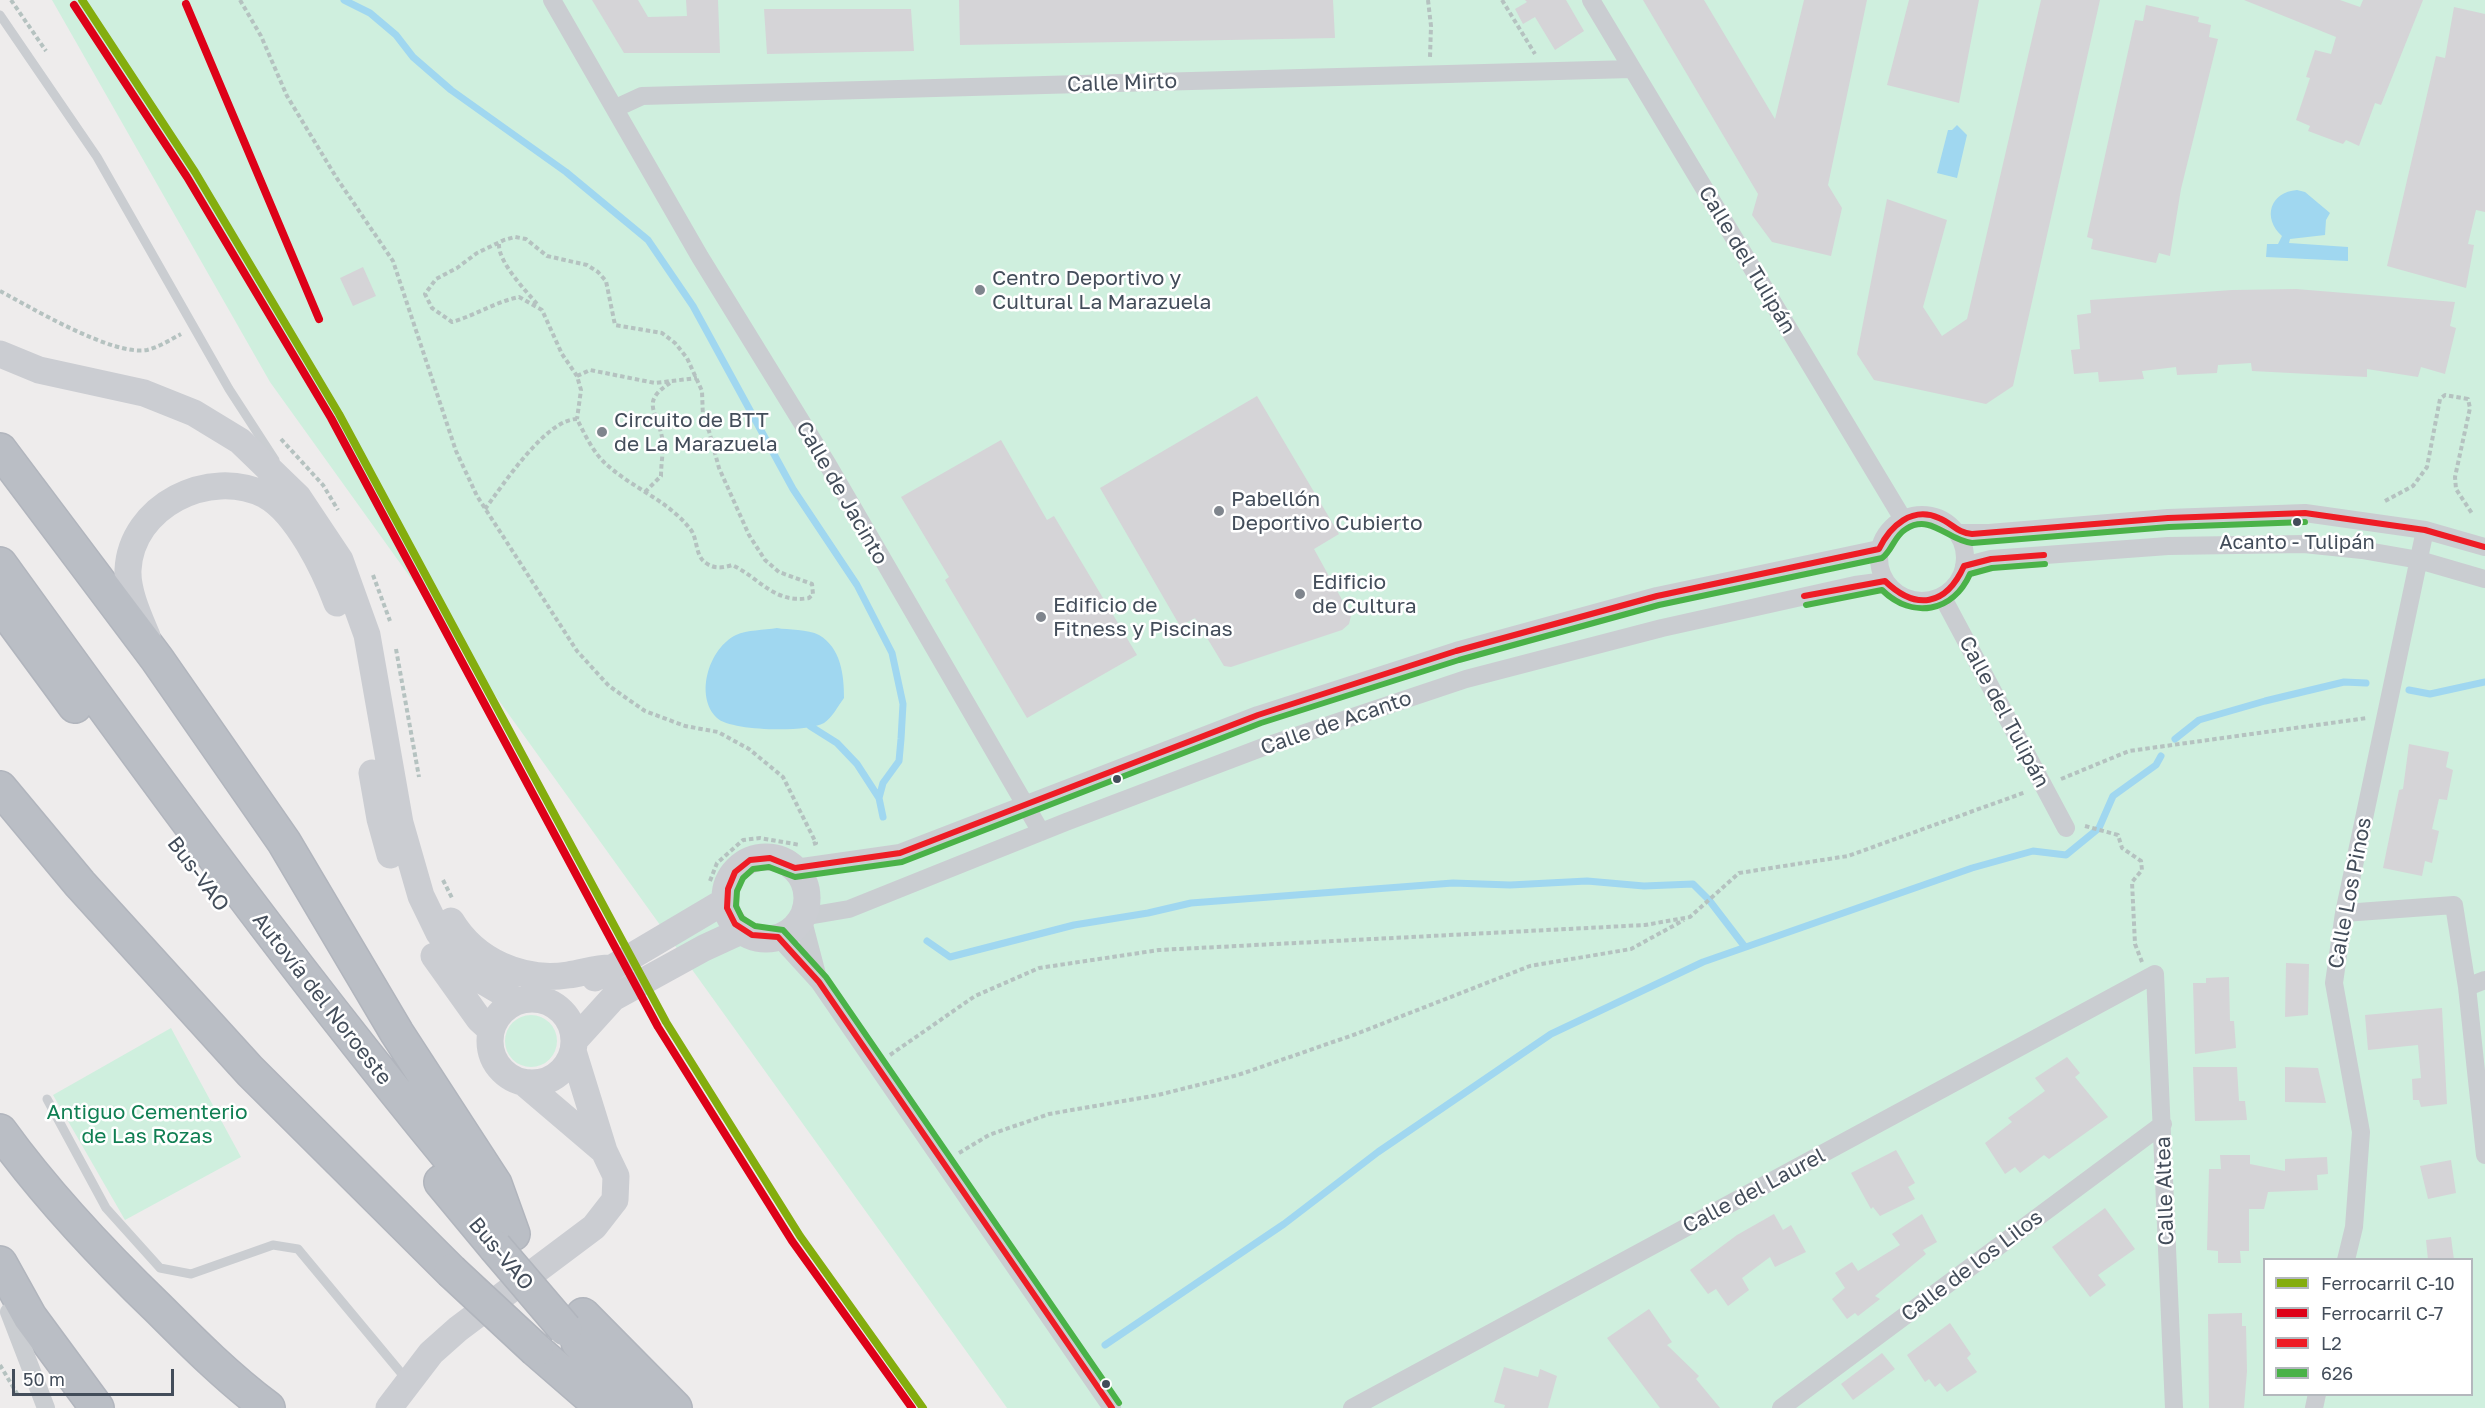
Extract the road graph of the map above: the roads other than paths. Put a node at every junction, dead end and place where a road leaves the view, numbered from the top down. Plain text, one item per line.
1 (552, 0) edge
2 (1591, 0) edge
3 (0, 15) edge
4 (1631, 69) junction
5 (616, 108) junction
6 (0, 354) edge
7 (0, 450) edge
8 (298, 497) junction
9 (1903, 519) junction
10 (2425, 530) junction
11 (1957, 533) junction
12 (2485, 547) edge
13 (1879, 549) junction
14 (2419, 560) junction
15 (0, 564) edge
16 (1964, 566) junction
17 (2485, 579) edge
18 (1885, 581) junction
19 (1942, 596) junction
20 (0, 604) edge
21 (157, 659) junction
22 (0, 788) edge
23 (1027, 804) junction
24 (400, 823) junction
25 (2066, 828) road end
26 (1041, 832) junction
27 (795, 868) junction
28 (716, 893) junction
29 (2344, 914) junction
30 (802, 917) junction
31 (741, 931) junction
32 (778, 937) junction
33 (610, 968) junction
34 (2156, 974) joint
35 (2485, 980) edge
36 (819, 982) junction
37 (2467, 987) junction
38 (544, 1000) junction
39 (517, 1001) junction
40 (491, 1030) junction
41 (573, 1046) junction
42 (523, 1082) junction
43 (47, 1099) dead end
44 (2163, 1124) junction
45 (0, 1131) edge
46 (604, 1151) junction
47 (2485, 1155) edge
48 (504, 1241) junction
49 (2346, 1258) edge
50 (0, 1263) edge
51 (7, 1308) joint
52 (574, 1322) junction
53 (30, 1338) dead end
54 (51, 1364) dead end
55 (408, 1381) junction
56 (46, 1408) edge
57 (92, 1408) edge
58 (97, 1408) edge
59 (268, 1408) edge
60 (389, 1408) edge
61 (603, 1408) edge
62 (641, 1408) edge
63 (675, 1408) edge
64 (1112, 1408) edge
65 (1352, 1408) edge
66 (1781, 1408) edge
67 (2174, 1408) edge

1 - 5 street, Calle de Jacinto
2 - 4 street, Calle del Tulipán
3 - 8 lane
4 - 5 street, Calle Mirto
4 - 9 street, Calle del Tulipán
5 - 23 street, Calle de Jacinto
6 - 8 street
7 - 21 highway
8 - 24 street
9 - 11 street
9 - 13 street
10 - 11 street
10 - 12 street
10 - 14 street, Calle Los Pinos
11 - 16 street
13 - 18 street
13 - 23 street, Calle de Acanto
14 - 16 street
14 - 17 street
14 - 29 street, Calle Los Pinos
15 - 48 highway, Autovía del Noroeste
16 - 19 street
18 - 19 street
18 - 26 street, Calle de Acanto
19 - 25 street, Calle del Tulipán
20 - 48 highway, Bus-VAO
21 - 40 street
21 - 48 highway
22 - 61 highway, bridge
23 - 26 street, Calle de Jacinto
23 - 27 street, Calle de Acanto
24 - 33 street
24 - 39 street
26 - 30 street, Calle de Acanto
27 - 28 street
27 - 30 street
28 - 31 street
28 - 33 street
29 - 37 street
29 - 49 street, Calle Los Pinos
30 - 32 street
30 - 36 street
31 - 32 street
31 - 41 street
32 - 36 street
33 - 38 street
34 - 44 street, Calle Altea
34 - 65 street, Calle del Laurel
35 - 37 street
36 - 64 street
37 - 47 street
38 - 39 street
38 - 41 street
39 - 40 street
40 - 42 street
41 - 42 street
41 - 46 street
42 - 46 street
43 - 55 lane
44 - 66 street, Calle de los Lilos
44 - 67 street, Calle Altea
45 - 59 highway
46 - 55 street
48 - 52 highway, Bus-VAO, bridge
50 - 58 highway
51 - 53 lane
51 - 56 street
52 - 62 highway, Bus-VAO
52 - 63 highway
54 - 57 lane
55 - 60 street

